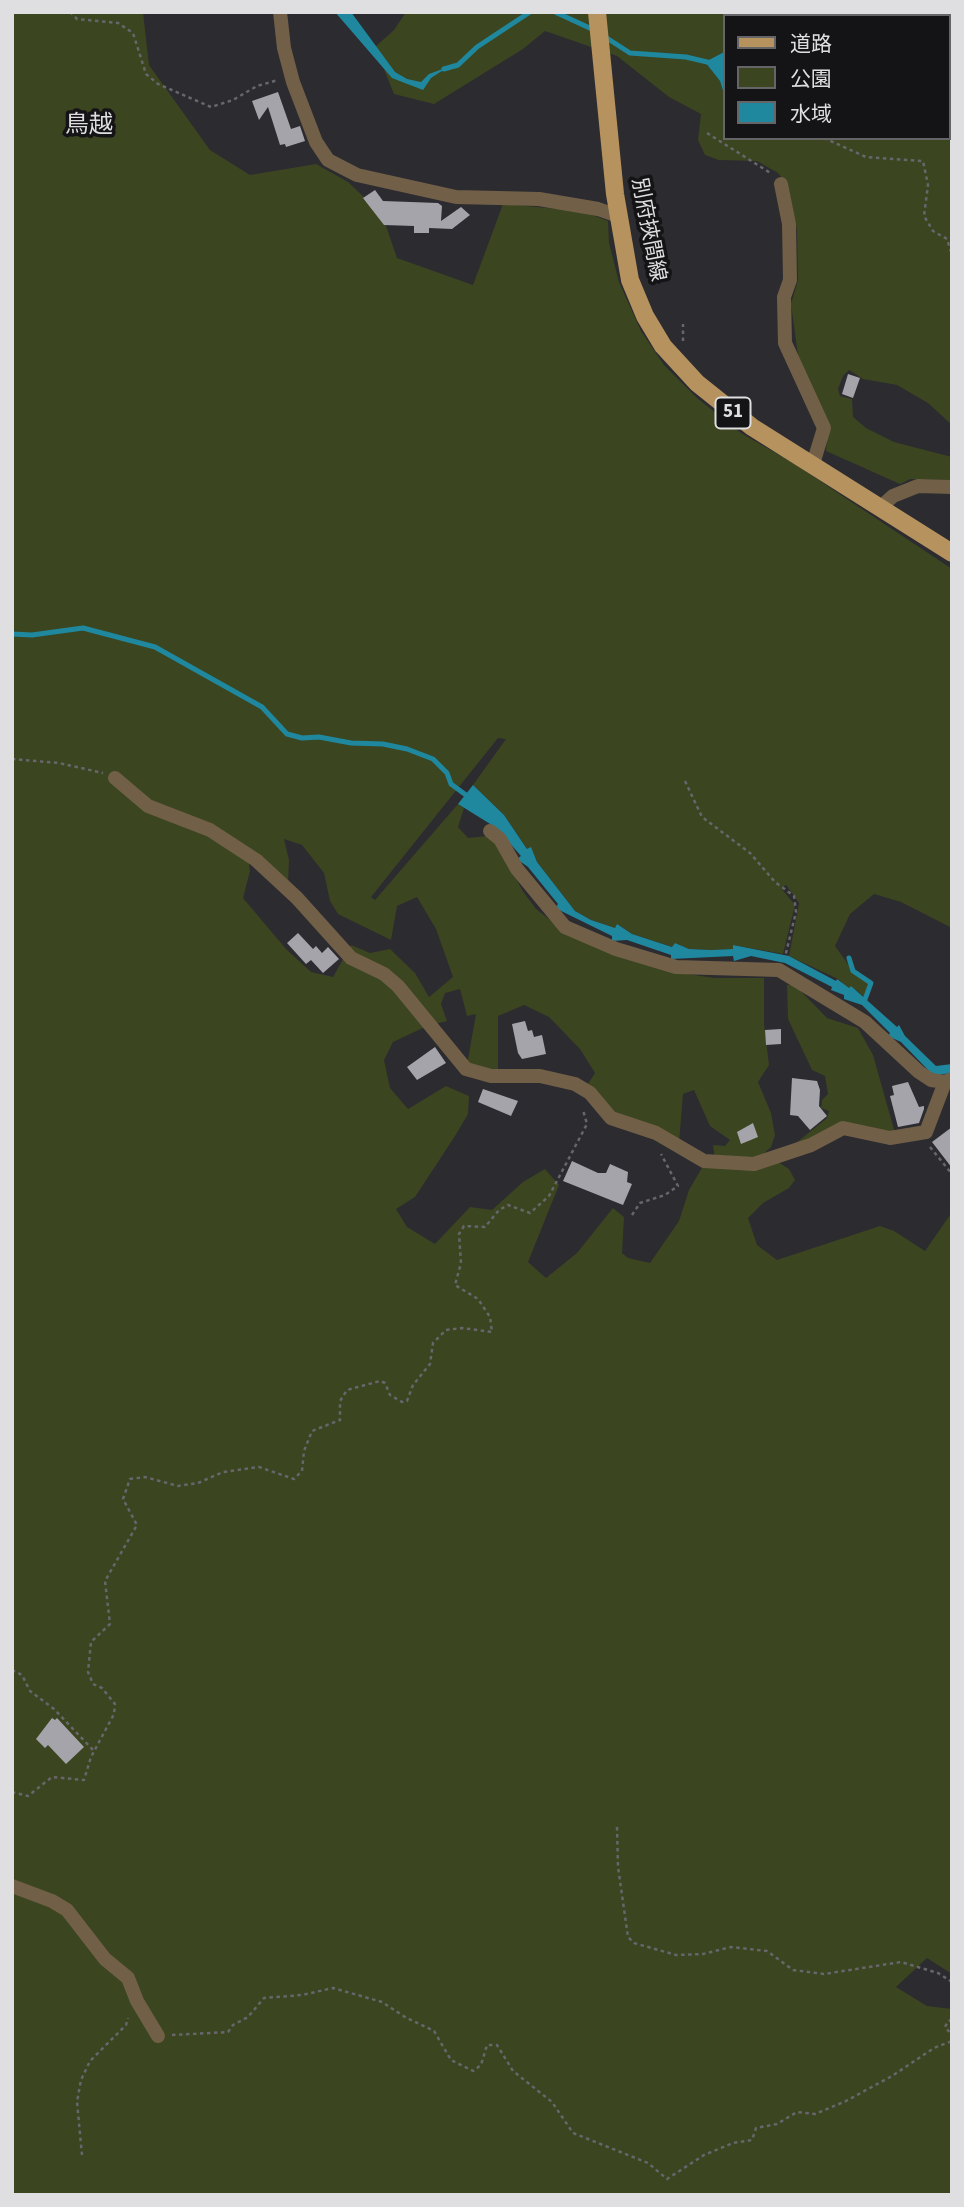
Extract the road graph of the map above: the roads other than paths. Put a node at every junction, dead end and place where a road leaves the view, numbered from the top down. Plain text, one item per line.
1 (280, 12) edge
2 (597, 12) edge
3 (781, 184) road end
4 (618, 216) junction
5 (813, 464) junction
6 (952, 487) edge
7 (883, 506) junction
8 (952, 553) edge
9 (115, 778) road end
10 (490, 831) dead end
11 (948, 1081) edge
12 (12, 1886) edge
13 (158, 2036) road end

1 - 4 street
2 - 4 main road, 別府挾間線 / 51
3 - 5 street
4 - 5 main road, 別府挾間線 / 51
5 - 7 main road, 別府挾間線 / 51
6 - 7 street
7 - 8 main road, 別府挾間線 / 51
9 - 11 street
10 - 11 street
12 - 13 street

